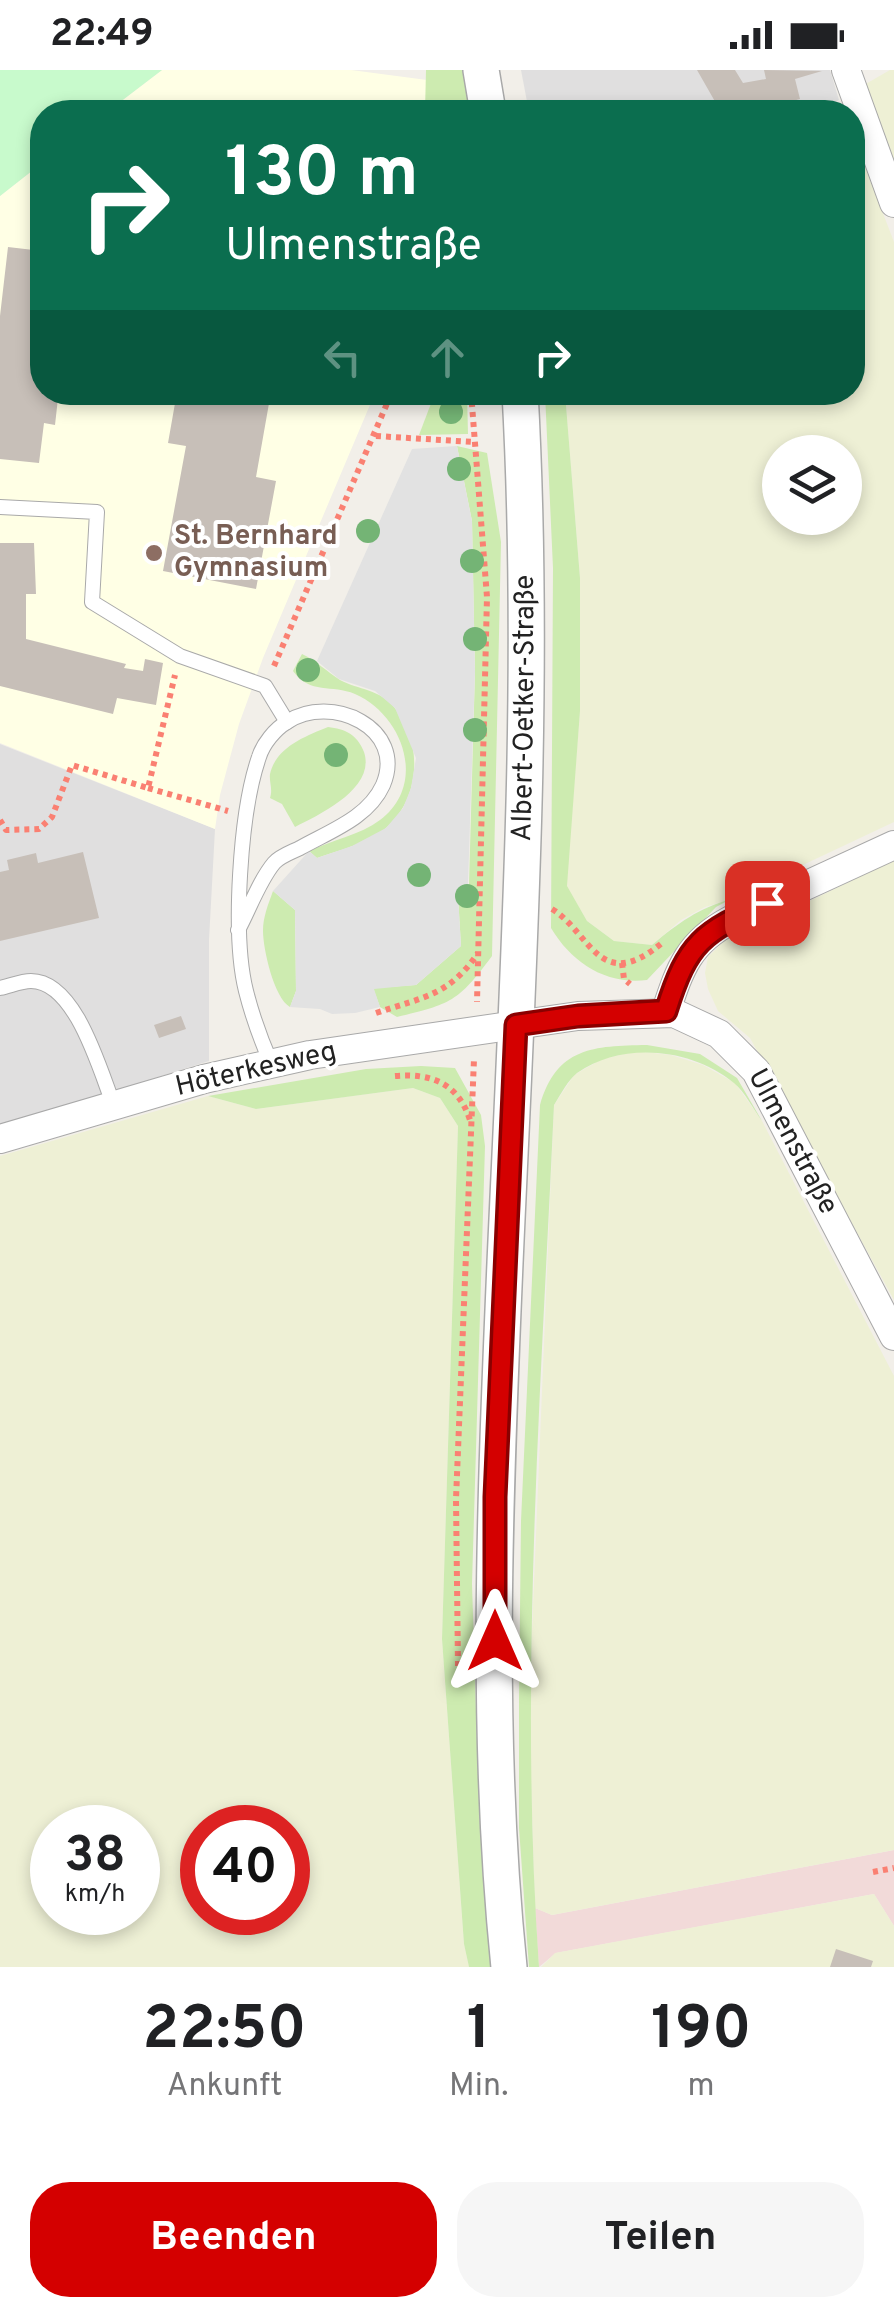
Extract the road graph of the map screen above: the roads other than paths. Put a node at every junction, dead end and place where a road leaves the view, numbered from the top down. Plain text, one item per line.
1 (480, 70) edge
2 (846, 70) edge
3 (486, 100) edge
4 (857, 100) edge
5 (865, 123) edge
6 (894, 203) edge
7 (520, 405) edge
8 (0, 506) edge
9 (287, 722) junction
10 (894, 845) edge
11 (238, 930) junction
12 (0, 988) edge
13 (666, 1011) junction
14 (516, 1025) junction
15 (271, 1063) junction
16 (114, 1106) junction
17 (0, 1139) edge
18 (894, 1336) edge
19 (509, 1967) edge

1 - 3 street
2 - 4 street
5 - 6 street
7 - 14 street, Albert-Oetker-Straße
8 - 9 lane
9 - 11 lane
9 - 11 lane
10 - 13 street
11 - 15 lane
12 - 16 lane
13 - 14 street, Ulmenstraße
13 - 18 street, Ulmenstraße
14 - 15 street, Höterkesweg
14 - 19 street, Albert-Oetker-Straße
15 - 16 street, Höterkesweg
16 - 17 street, Höterkesweg

